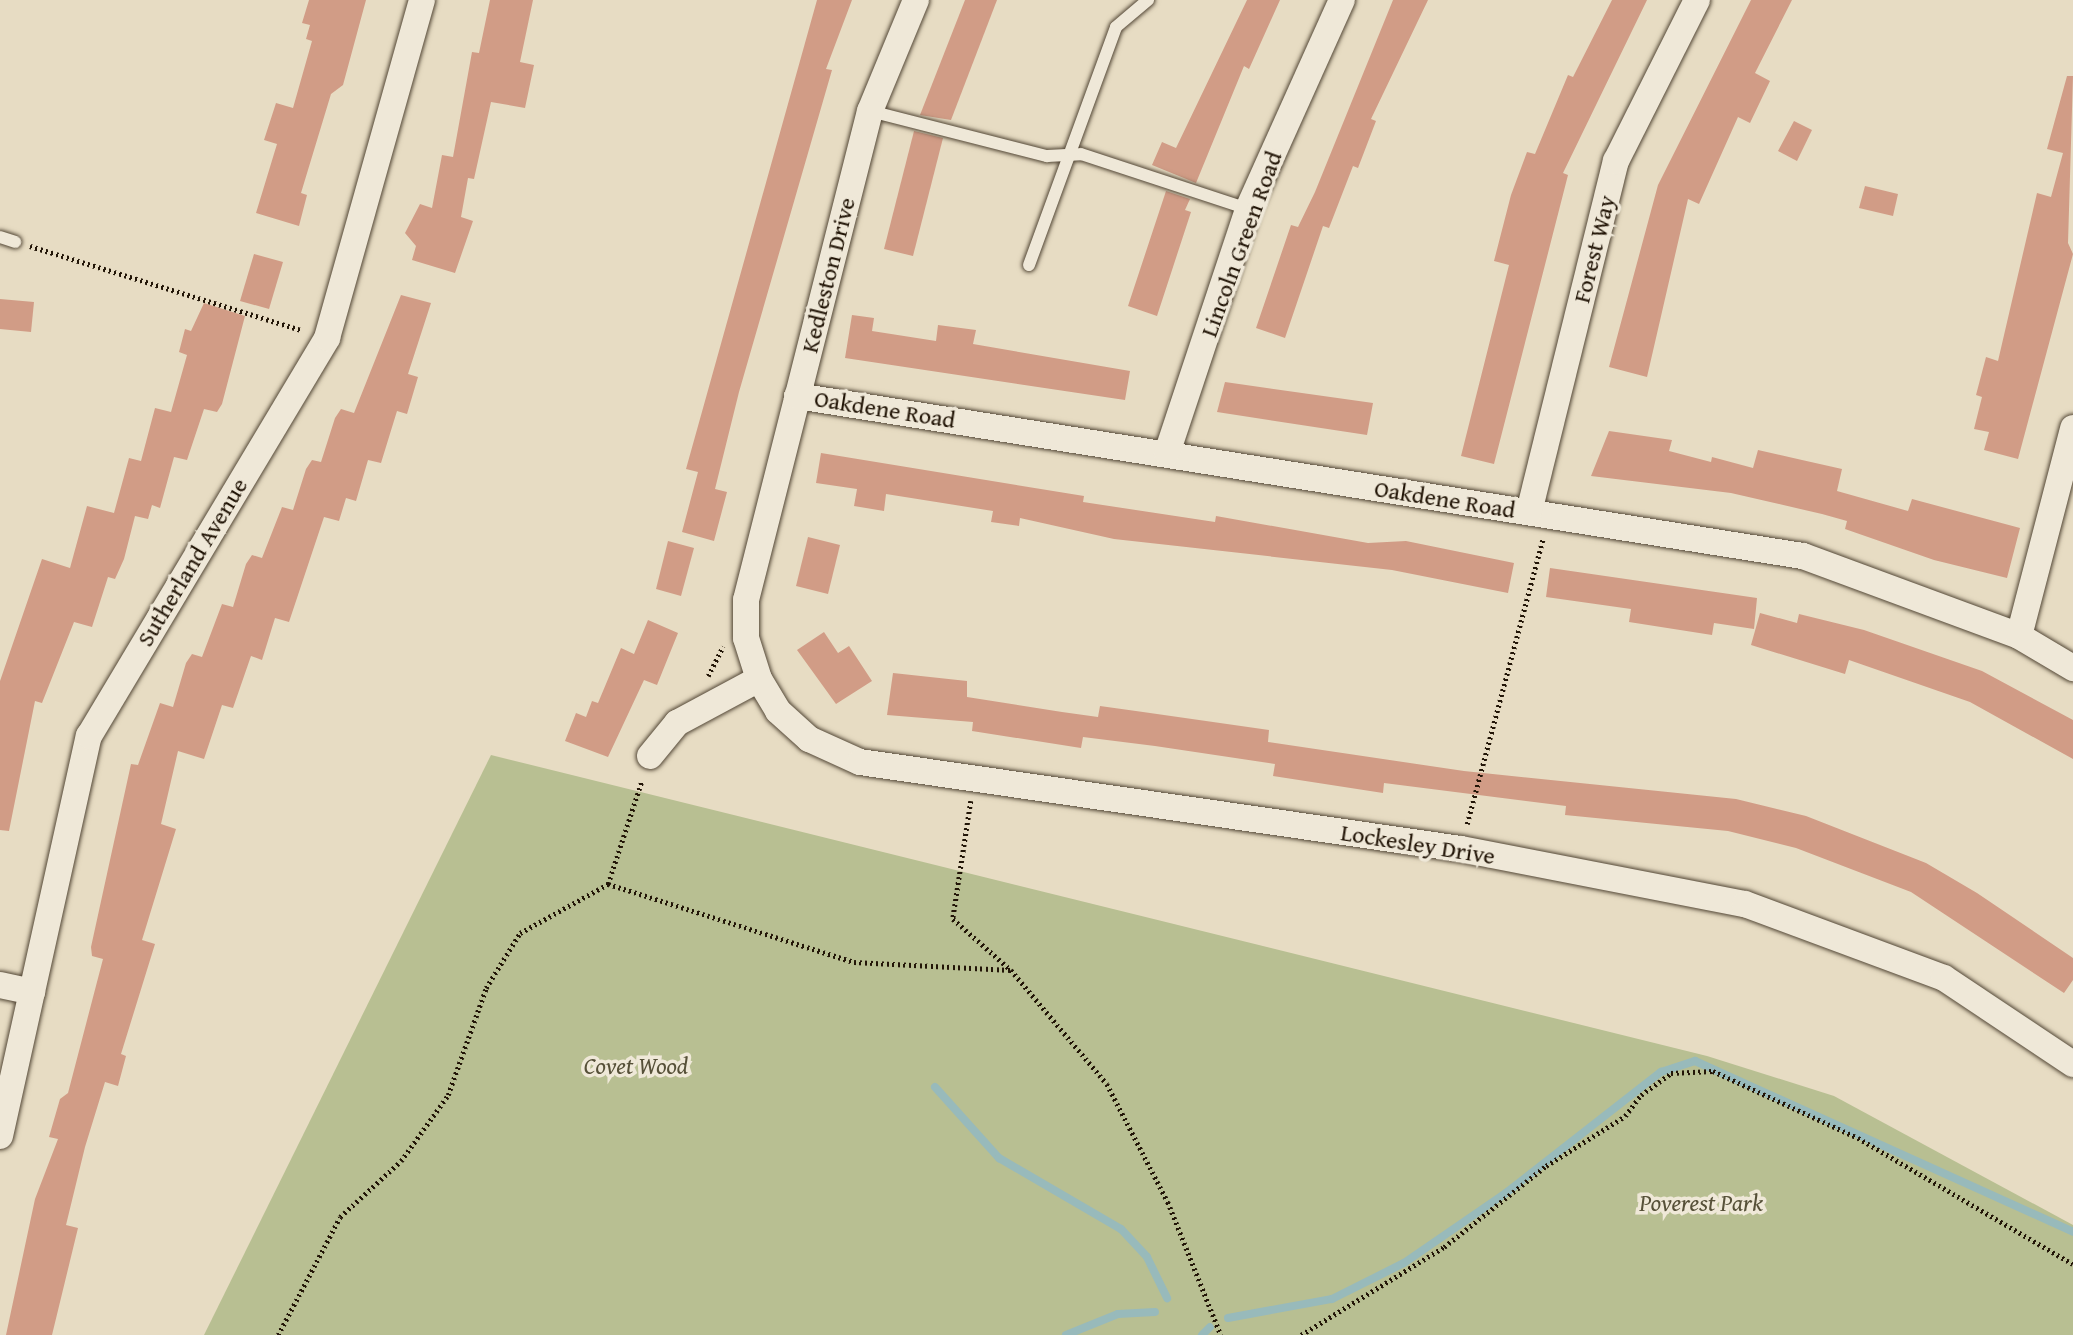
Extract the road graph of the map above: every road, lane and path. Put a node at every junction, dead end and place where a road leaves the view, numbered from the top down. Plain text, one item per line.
1 (422, 0) edge
2 (916, 0) edge
3 (1147, 0) edge
4 (1342, 0) edge
5 (1697, 0) edge
6 (870, 111) junction
7 (1065, 155) junction
8 (1248, 209) junction
9 (0, 237) edge
10 (15, 242) joint
11 (1029, 265) dead end
12 (327, 338) junction
13 (797, 396) junction
14 (2073, 428) edge
15 (1167, 453) junction
16 (1539, 514) junction
17 (2019, 636) junction
18 (2073, 668) edge
19 (758, 679) junction
20 (650, 756) joint
21 (974, 779) junction
22 (1461, 849) junction
23 (608, 884) junction
24 (1011, 970) junction
25 (0, 985) edge
26 (32, 992) junction
27 (2073, 1064) edge
28 (0, 1136) edge
29 (2073, 1264) edge
30 (278, 1335) edge
31 (1222, 1335) edge
32 (1301, 1335) edge

1 - 12 street, Sutherland Avenue
2 - 6 street, Kedleston Drive
3 - 7 lane
4 - 8 street, Lincoln Green Road
5 - 16 street, Forest Way
6 - 7 lane
6 - 13 street, Kedleston Drive
7 - 8 lane
7 - 11 lane
8 - 15 street, Lincoln Green Road
9 - 10 lane
10 - 12 path
12 - 26 street, Sutherland Avenue
13 - 15 street, Oakdene Road
13 - 19 street, Kedleston Drive
14 - 17 street
15 - 16 street, Oakdene Road
16 - 17 street, Oakdene Road
16 - 22 path
17 - 18 street, Oakdene Road
19 - 20 street
19 - 21 street, Lockesley Drive
20 - 23 path
21 - 22 street, Lockesley Drive
21 - 24 path
22 - 27 street, Lockesley Drive
23 - 24 path
23 - 30 path
24 - 31 path
25 - 26 street
26 - 28 street, Sutherland Avenue
29 - 32 path

